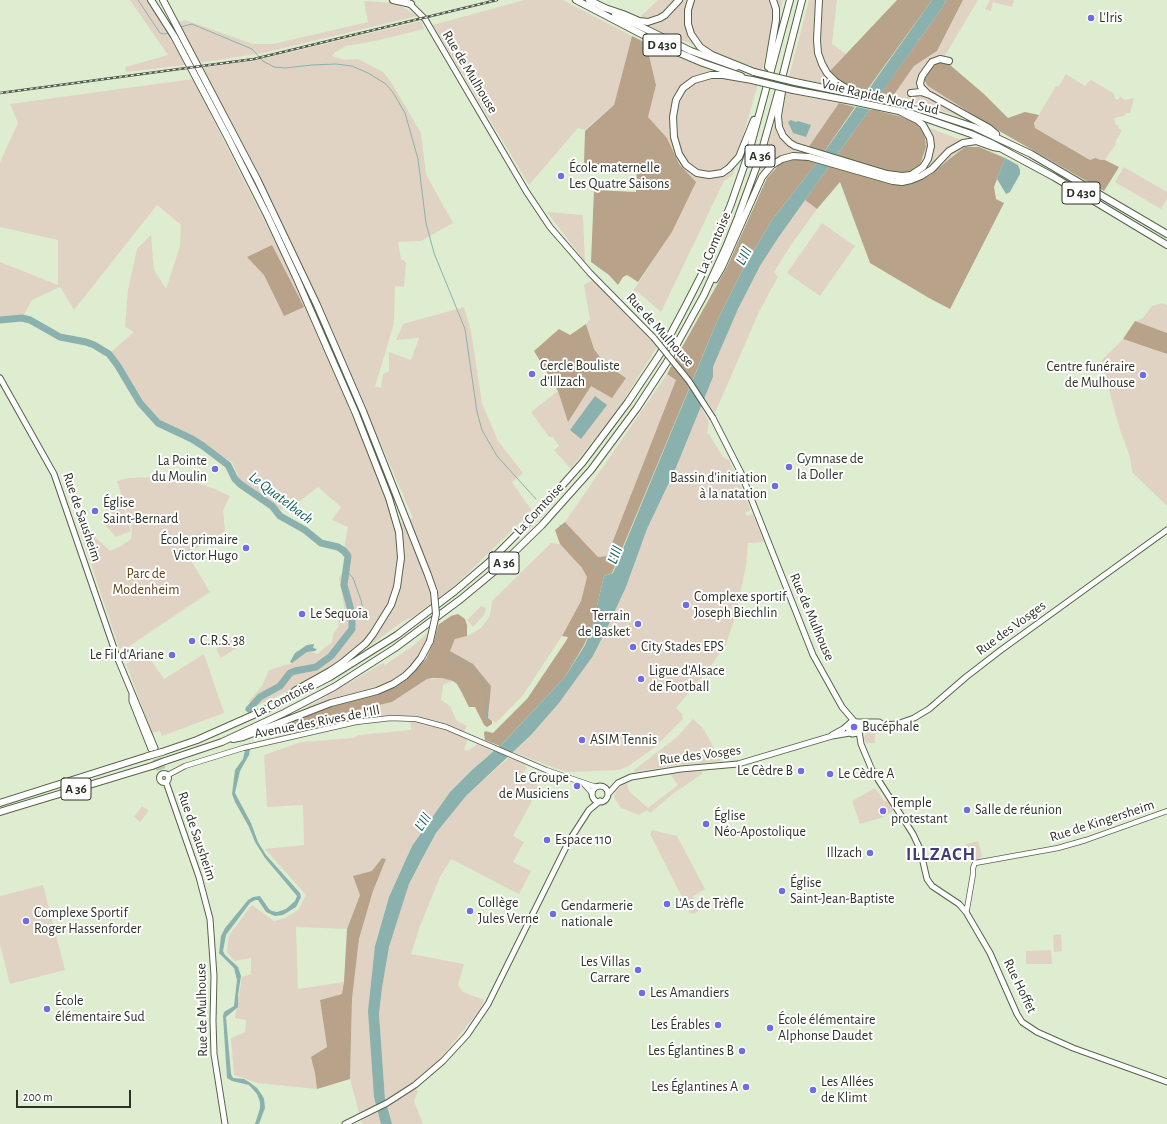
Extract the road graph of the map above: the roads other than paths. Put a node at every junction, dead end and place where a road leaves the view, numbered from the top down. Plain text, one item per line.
1 (151, 0) edge
2 (163, 0) edge
3 (393, 0) edge
4 (576, 0) edge
5 (589, 0) edge
6 (679, 0) edge
7 (691, 0) edge
8 (773, 0) edge
9 (790, 0) edge
10 (802, 0) edge
11 (819, 0) edge
12 (409, 2) edge
13 (602, 7) junction
14 (800, 10) junction
15 (950, 60) dead end
16 (754, 72) junction
17 (752, 80) junction
18 (766, 86) junction
19 (911, 93) dead end
20 (855, 94) junction
21 (930, 95) junction
22 (762, 99) junction
23 (901, 112) junction
24 (1000, 138) junction
25 (999, 148) junction
26 (861, 170) junction
27 (1167, 234) edge
28 (1167, 245) edge
29 (704, 295) junction
30 (0, 378) edge
31 (1167, 530) edge
32 (278, 704) junction
33 (852, 723) junction
34 (885, 725) junction
35 (860, 730) junction
36 (851, 733) junction
37 (832, 736) junction
38 (222, 742) junction
39 (861, 744) junction
40 (153, 749) tunnel mouth
41 (163, 772) junction
42 (166, 782) junction
43 (583, 783) junction
44 (618, 783) junction
45 (604, 786) junction
46 (596, 787) junction
47 (608, 794) junction
48 (593, 796) junction
49 (600, 801) junction
50 (0, 803) edge
51 (589, 810) junction
52 (1167, 811) edge
53 (0, 812) edge
54 (205, 898) joint
55 (966, 912) junction
56 (1167, 1082) edge
57 (225, 1124) edge
58 (345, 1124) edge

1 - 32 highway
2 - 38 highway, bridge
3 - 12 highway
4 - 17 highway, Voie Rapide Nord-Sud / D 430
5 - 13 highway, Voie Rapide Nord-Sud / D 430
6 - 13 highway
7 - 16 highway
8 - 18 highway
9 - 18 highway, La Comtoise / A 36
10 - 14 highway, La Comtoise / A 36
11 - 20 highway
12 - 33 main road, Rue de Mulhouse, bridge
13 - 16 highway, Voie Rapide Nord-Sud / D 430
14 - 26 highway
14 - 29 highway, La Comtoise / A 36
15 - 21 highway
16 - 20 highway, Voie Rapide Nord-Sud / D 430, bridge
17 - 22 highway
17 - 23 highway, Voie Rapide Nord-Sud / D 430, bridge
18 - 22 highway, La Comtoise / A 36
19 - 21 highway
20 - 24 highway, Voie Rapide Nord-Sud / D 430
21 - 24 highway
22 - 32 highway, La Comtoise / A 36
23 - 25 highway, Voie Rapide Nord-Sud / D 430
23 - 26 highway
24 - 27 highway, Voie Rapide Nord-Sud / D 430
25 - 26 highway
25 - 28 highway, Voie Rapide Nord-Sud / D 430
26 - 29 highway
29 - 38 highway, La Comtoise / A 36
30 - 40 main road, Rue de Sausheim
31 - 34 main road, Rue des Vosges
32 - 50 highway, La Comtoise / A 36, bridge
33 - 34 main road, Rue des Vosges
33 - 35 main road
33 - 36 main road
33 - 37 main road, Rue des Vosges
34 - 35 main road, Rue des Vosges
35 - 36 main road, Rue des Vosges
35 - 39 main road
36 - 37 main road, Rue des Vosges
36 - 39 main road
37 - 44 main road, Rue des Vosges
38 - 53 highway, La Comtoise / A 36, bridge
39 - 55 main road, Rue Hoffet
41 - 42 main road
41 - 42 main road, Rue de Sausheim
41 - 43 street, Avenue des Rives de l'Ill
42 - 54 main road, Rue de Sausheim
43 - 46 street, Avenue des Rives de l'Ill
43 - 48 street, Avenue des Rives de l'Ill
44 - 45 main road, Rue des Vosges
44 - 47 main road, Rue des Vosges
45 - 46 main road, Rue des Vosges
45 - 47 main road
46 - 48 main road, Rue des Vosges
47 - 49 main road, Rue des Vosges
48 - 49 main road
48 - 51 main road, Rue des Vosges
49 - 51 main road, Rue des Vosges
51 - 58 main road, Rue des Vosges
52 - 55 street, Rue de Kingersheim
54 - 57 main road, Rue de Mulhouse
55 - 56 main road, Rue Hoffet

